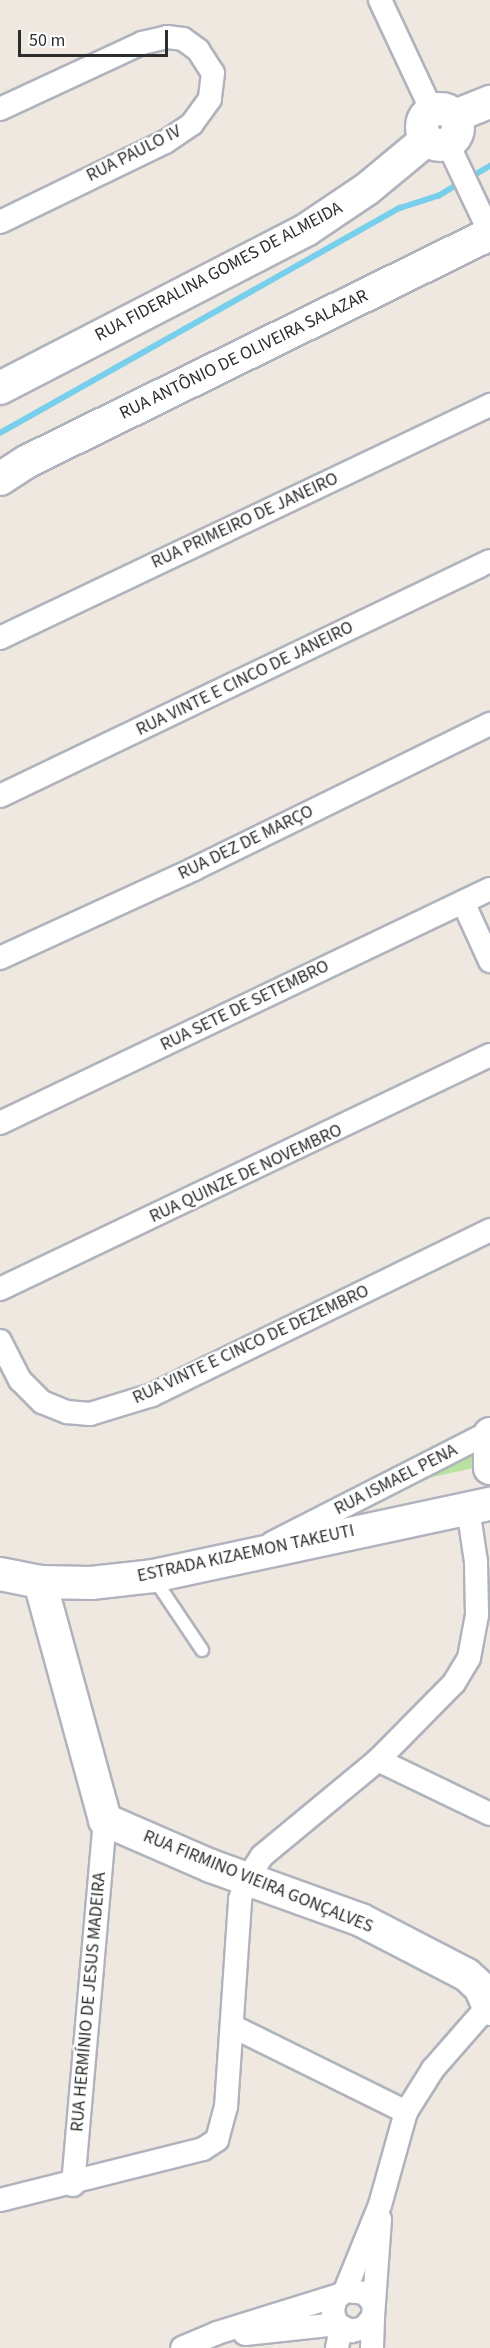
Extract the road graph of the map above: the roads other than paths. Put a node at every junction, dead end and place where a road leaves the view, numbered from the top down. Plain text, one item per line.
1 (380, 0) edge
2 (490, 102) edge
3 (0, 109) edge
4 (443, 133) junction
5 (0, 222) edge
6 (489, 225) edge
7 (0, 388) edge
8 (490, 405) edge
9 (0, 459) edge
10 (0, 479) edge
11 (490, 561) edge
12 (0, 638) edge
13 (490, 724) edge
14 (0, 796) edge
15 (490, 889) edge
16 (463, 902) junction
17 (0, 958) edge
18 (490, 961) edge
19 (490, 1055) edge
20 (0, 1124) edge
21 (490, 1230) edge
22 (0, 1289) edge
23 (0, 1341) edge
24 (490, 1433) edge
25 (490, 1468) edge
26 (479, 1506) edge
27 (237, 1560) junction
28 (0, 1574) edge
29 (153, 1576) junction
30 (40, 1582) junction
31 (202, 1650) dead end
32 (378, 1760) junction
33 (490, 1814) edge
34 (105, 1820) junction
35 (248, 1877) junction
36 (490, 2006) edge
37 (234, 2028) junction
38 (406, 2112) junction
39 (73, 2185) junction
40 (0, 2200) edge
41 (380, 2205) junction
42 (342, 2293) junction
43 (368, 2329) edge
44 (217, 2332) junction
45 (338, 2333) edge
46 (182, 2348) edge

1 - 4 street
2 - 4 street, RUA FIDERALINA GOMES DE ALMEIDA
3 - 5 street, RUA PAULO IV
4 - 6 street
4 - 7 street, RUA FIDERALINA GOMES DE ALMEIDA
6 - 9 street, RUA ANTÔNIO DE OLIVEIRA SALAZAR
6 - 10 street, RUA ANTÔNIO DE OLIVEIRA SALAZAR
8 - 12 street, RUA PRIMEIRO DE JANEIRO
11 - 14 street, RUA VINTE E CINCO DE JANEIRO
13 - 17 street, RUA DEZ DE MARÇO
15 - 16 street, RUA SETE DE SETEMBRO
16 - 18 street
16 - 20 street, RUA SETE DE SETEMBRO
19 - 22 street, RUA QUINZE DE NOVEMBRO
21 - 23 street, RUA VINTE E CINCO DE DEZEMBRO
24 - 25 street
24 - 27 street, RUA ISMAEL PENA
26 - 27 street, ESTRADA KIZAEMON TAKEUTI
26 - 32 street
27 - 29 street, ESTRADA KIZAEMON TAKEUTI
28 - 30 street, ESTRADA KIZAEMON TAKEUTI
29 - 30 street, ESTRADA KIZAEMON TAKEUTI
29 - 31 lane
30 - 34 street
32 - 33 street
32 - 35 street
34 - 35 street, RUA FIRMINO VIEIRA GONÇALVES
34 - 39 street, RUA HERMÍNIO DE JESUS MADEIRA
35 - 36 street, RUA FIRMINO VIEIRA GONÇALVES
35 - 37 street
36 - 38 street
37 - 38 street
37 - 39 street
38 - 41 street
39 - 40 street
41 - 42 street
41 - 43 street
42 - 43 street
42 - 44 street
42 - 45 street
43 - 45 street
44 - 45 street
44 - 46 street

